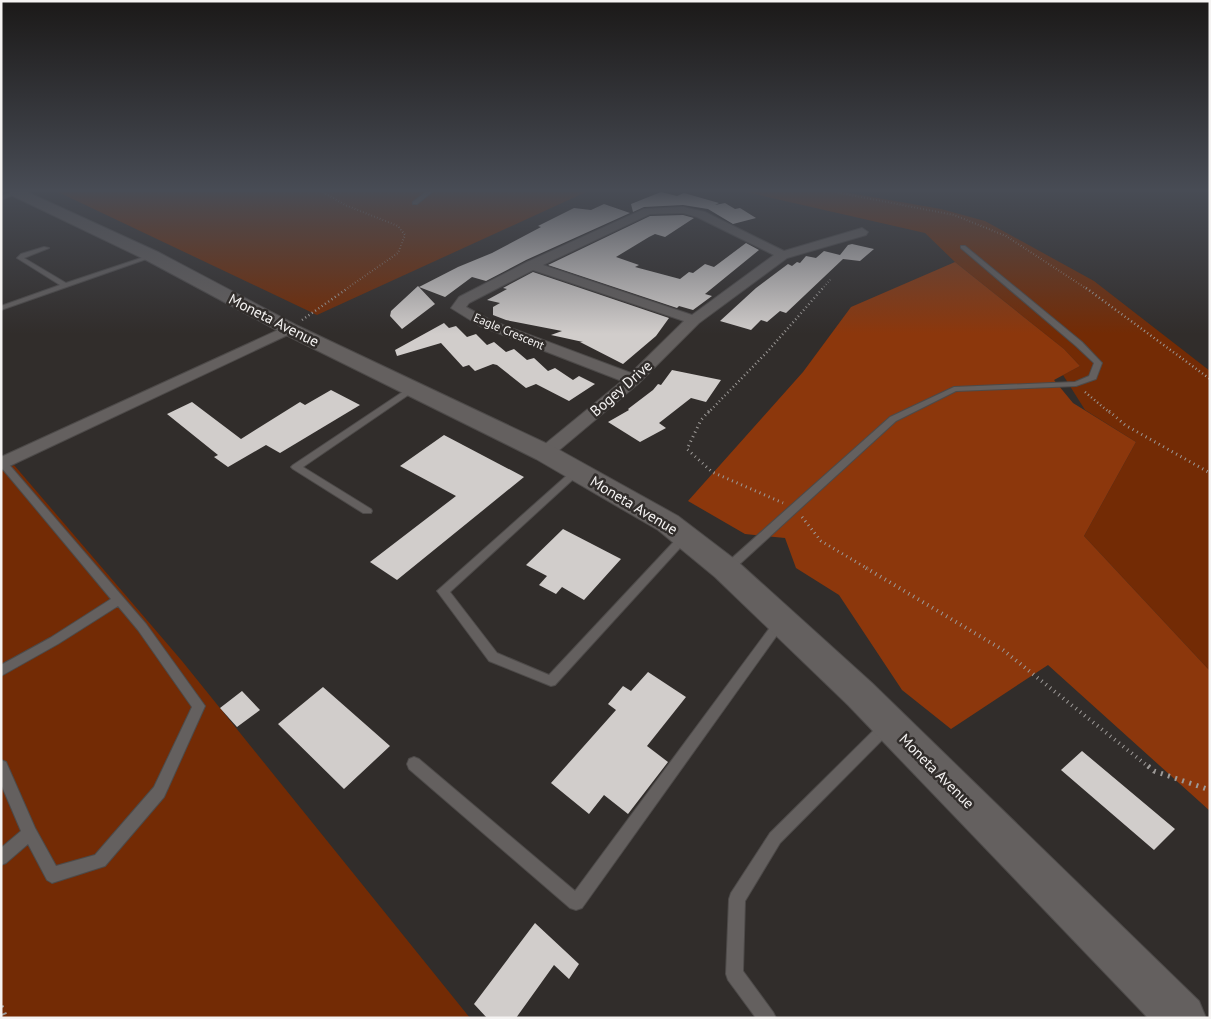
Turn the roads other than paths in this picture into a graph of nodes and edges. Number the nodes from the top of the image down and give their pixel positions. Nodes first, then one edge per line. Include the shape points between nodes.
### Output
1 (117, 240) edge
2 (585, 240) edge
3 (752, 240) edge
4 (836, 240) edge
5 (963, 247) dead end
6 (46, 248) dead end
7 (783, 255) junction
8 (152, 256) junction
9 (532, 265) junction
10 (66, 286) junction
11 (1, 308) edge
12 (694, 320) junction
13 (289, 329) junction
14 (633, 380) junction
15 (413, 388) junction
16 (546, 453) junction
17 (2, 464) edge
18 (577, 471) junction
19 (367, 511) dead end
20 (685, 537) junction
21 (726, 570) junction
22 (118, 600) junction
23 (781, 621) junction
24 (1, 671) edge
25 (890, 724) junction
26 (414, 764) dead end
27 (1, 767) edge
28 (30, 833) junction
29 (1, 858) edge
30 (767, 1018) edge
31 (1182, 1018) edge

1 - 8 street, Moneta Avenue
2 - 9 street
3 - 7 street
4 - 7 street, Bogey Drive
5 - 21 lane via 1079,344 1098,363 1093,376 1076,384 954,389 893,419
6 - 10 lane via 20,258
7 - 12 street, Bogey Drive
8 - 10 lane
8 - 13 street, Moneta Avenue
9 - 12 street
9 - 14 street, Eagle Crescent via 464,300 458,308 485,323
10 - 11 lane
12 - 14 street, Bogey Drive
13 - 15 street, Moneta Avenue
13 - 17 street
14 - 16 street, Bogey Drive
15 - 16 street, Moneta Avenue
15 - 19 lane via 296,467
16 - 18 street, Moneta Avenue
17 - 22 lane
18 - 20 street, Moneta Avenue via 668,523
18 - 20 lane via 444,592 493,657 551,680
20 - 21 street, Moneta Avenue
21 - 23 street, Moneta Avenue
22 - 24 lane via 54,642
22 - 28 lane via 142,627 199,706 159,792 100,861 52,875
23 - 25 street, Moneta Avenue
23 - 26 lane via 576,902
25 - 30 lane via 774,838 737,899 734,974
25 - 31 street, Moneta Avenue
27 - 28 lane
28 - 29 lane

